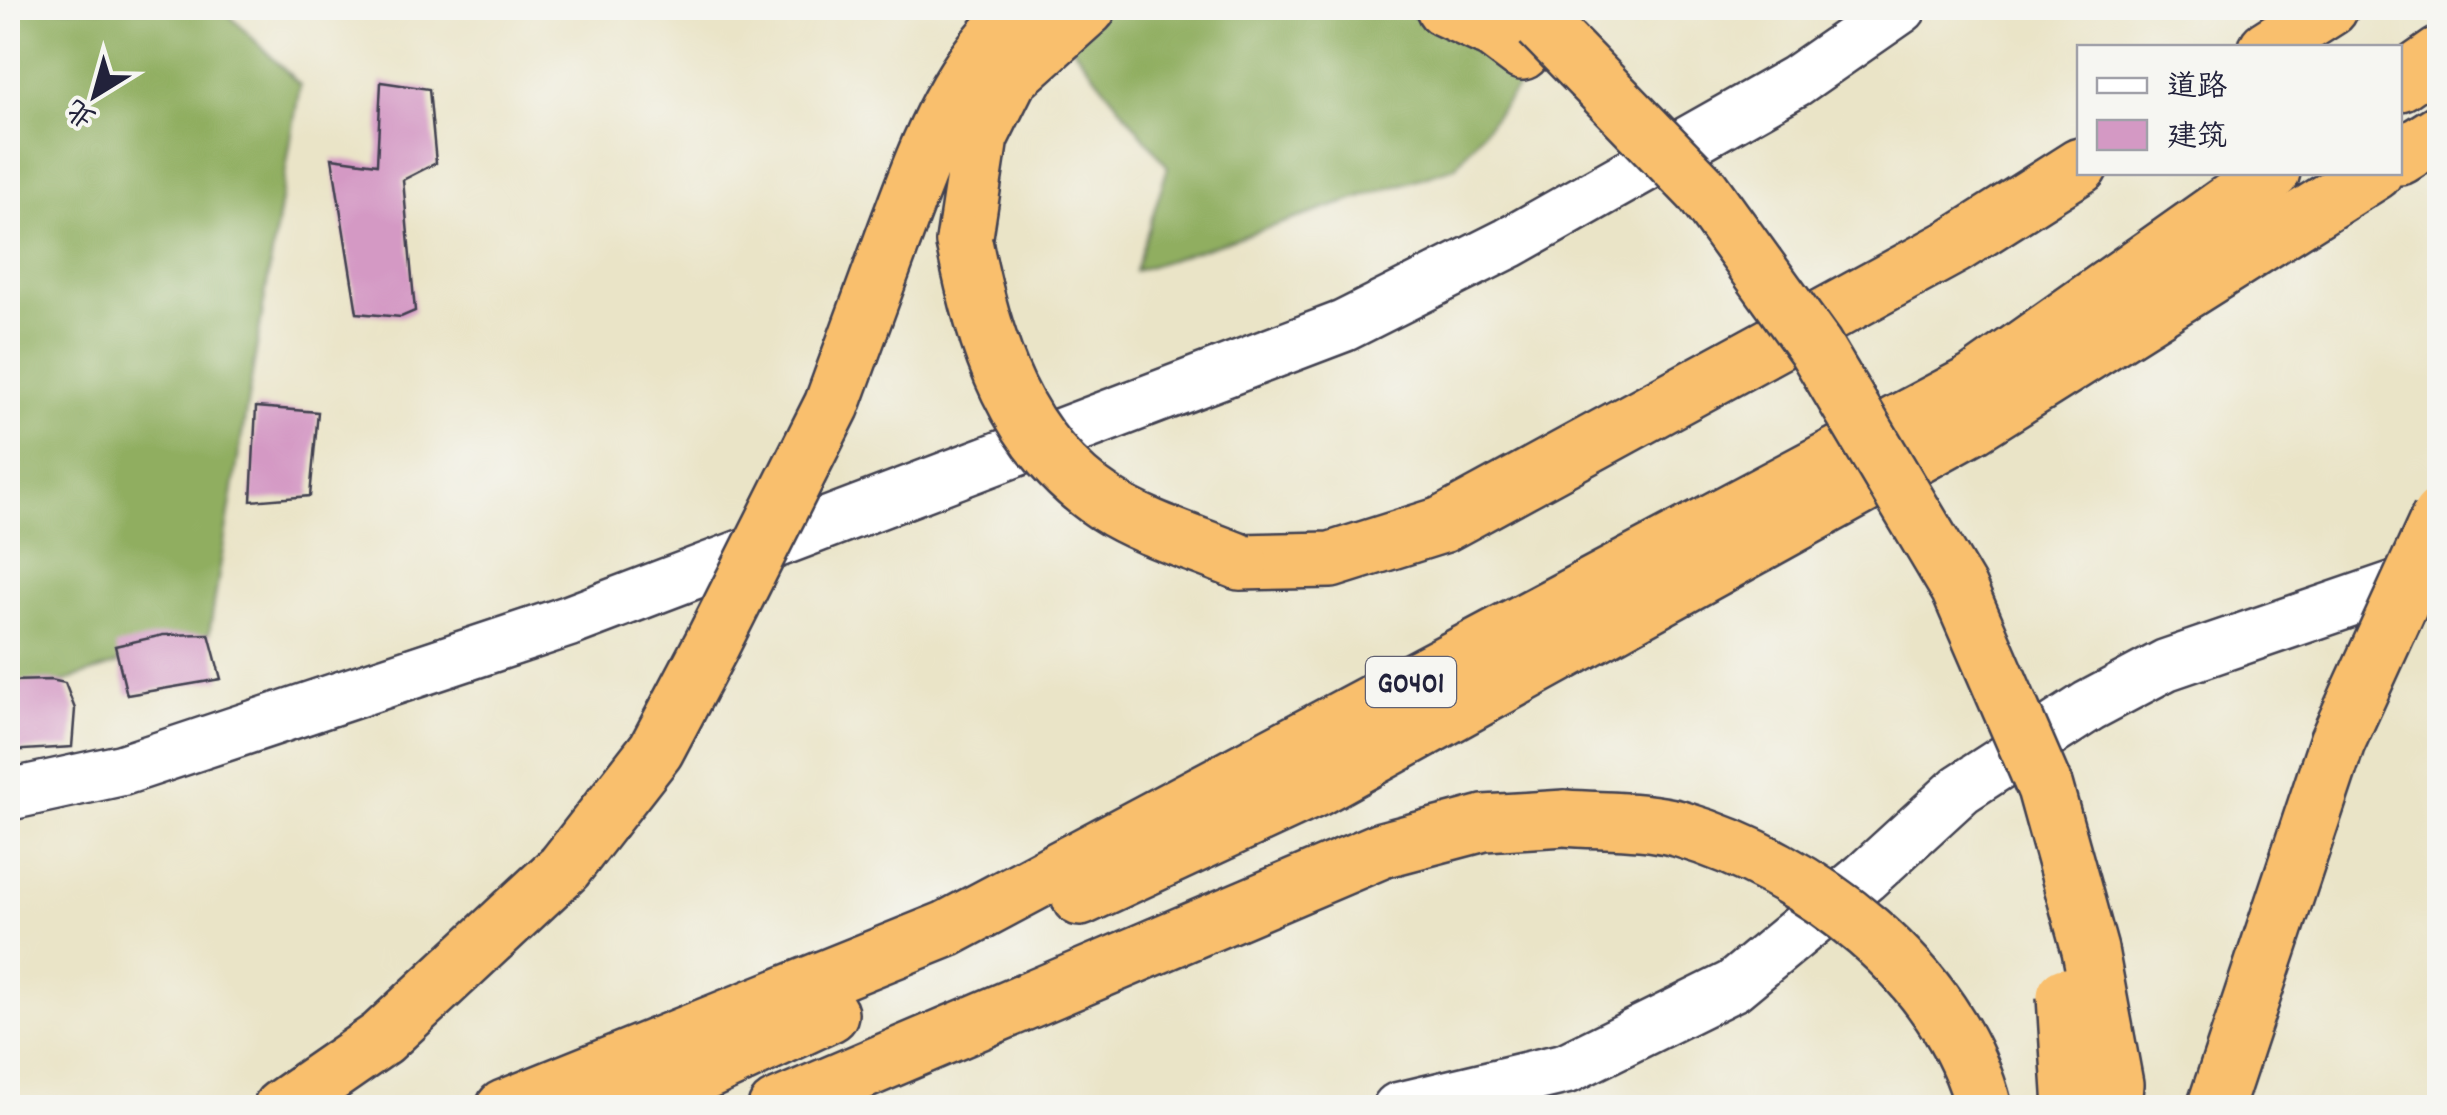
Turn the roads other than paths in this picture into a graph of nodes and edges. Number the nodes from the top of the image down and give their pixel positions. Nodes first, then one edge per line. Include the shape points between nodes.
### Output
1 (1025, 8) edge
2 (1088, 8) edge
3 (1444, 8) edge
4 (1900, 8) edge
5 (2330, 8) edge
6 (1523, 28) edge
7 (2272, 45) edge
8 (2440, 55) edge
9 (2402, 82) edge
10 (2440, 132) edge
11 (2402, 156) edge
12 (2077, 168) edge
13 (2268, 175) edge
14 (2370, 175) edge
15 (2440, 516) edge
16 (2440, 570) edge
17 (8, 795) edge
18 (281, 1108) edge
19 (504, 1108) edge
20 (628, 1108) edge
21 (776, 1108) edge
22 (1398, 1108) edge
23 (1984, 1108) edge
24 (2072, 1108) edge
25 (2112, 1108) edge
26 (2215, 1108) edge

1 - 18 highway, bridge via 998,30 938,121 832,404 656,750 564,868 382,1038
2 - 12 highway, bridge via 1008,79 980,137 964,242 976,302 1003,384 1056,466 1109,506 1240,562 1332,560 1442,525 1954,246
3 - 6 highway via 1494,31
4 - 17 street via 1796,81 1509,243 1344,326 570,622 122,770
5 - 7 highway
6 - 24 highway, bridge via 1705,246 1905,546 1976,701 2057,920
6 - 25 highway, bridge via 1700,189 1815,347 1958,589 2045,788 2090,950 2114,1084
8 - 9 highway
10 - 11 highway
13 - 19 highway, G0401 via 1975,382 965,920
14 - 20 highway, G0401 via 1974,424 1317,788
15 - 26 highway, bridge via 2337,742
16 - 22 street via 2166,665 2090,706 1961,789 1734,986 1567,1068
21 - 23 highway, bridge via 1382,850 1484,823 1565,818 1677,828 1778,868 1868,933 1933,1000 1976,1075

